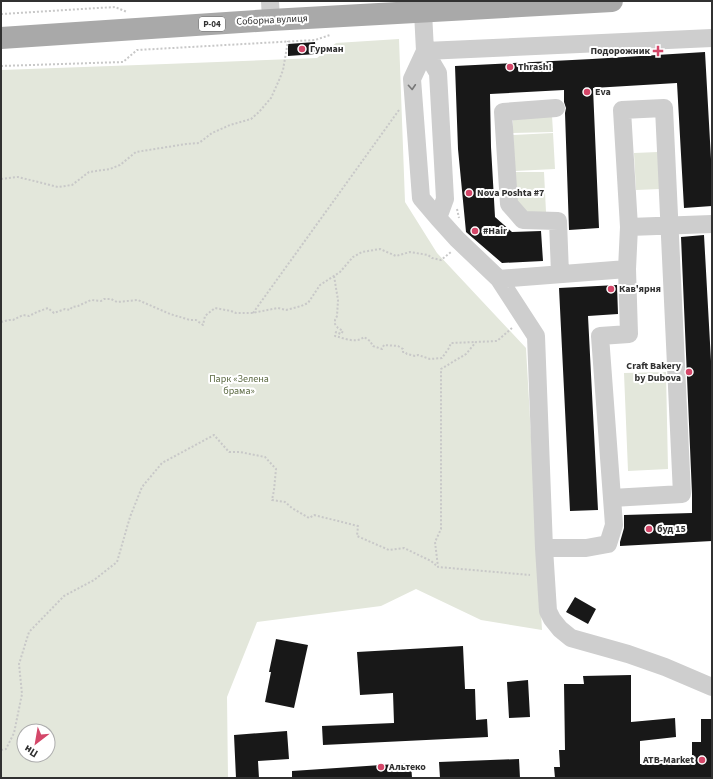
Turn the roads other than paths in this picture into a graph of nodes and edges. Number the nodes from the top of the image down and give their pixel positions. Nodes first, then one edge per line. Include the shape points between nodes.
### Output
1 (612, 1) edge
2 (270, 11) edge
3 (423, 12) junction
4 (1, 38) edge
5 (712, 38) edge
6 (425, 51) junction
7 (556, 108) dead end
8 (438, 218) junction
9 (712, 224) edge
10 (670, 225) junction
11 (629, 227) junction
12 (628, 269) junction
13 (560, 274) junction
14 (500, 279) junction
15 (612, 498) junction
16 (544, 548) junction
17 (712, 688) edge

1 - 3 main road, Р-04
2 - 3 main road, Соборна вулиця / Р-04
2 - 4 main road, Соборна вулиця / Р-04
3 - 6 street
5 - 6 street
6 - 8 street via 438,73 445,199
6 -> 8 street via 412,79 421,198
7 - 13 street via 503,112 509,204 524,220 558,221
8 - 14 street
9 - 10 street
10 - 11 street
10 - 11 street via 664,108 622,110
10 - 15 street via 682,494
11 - 12 street
12 - 13 street
12 - 15 street via 629,334 600,336
13 - 14 street
14 - 16 street via 536,336
15 - 16 street via 614,525 608,544 586,548
16 - 17 street via 548,611 560,629 571,638 665,667

